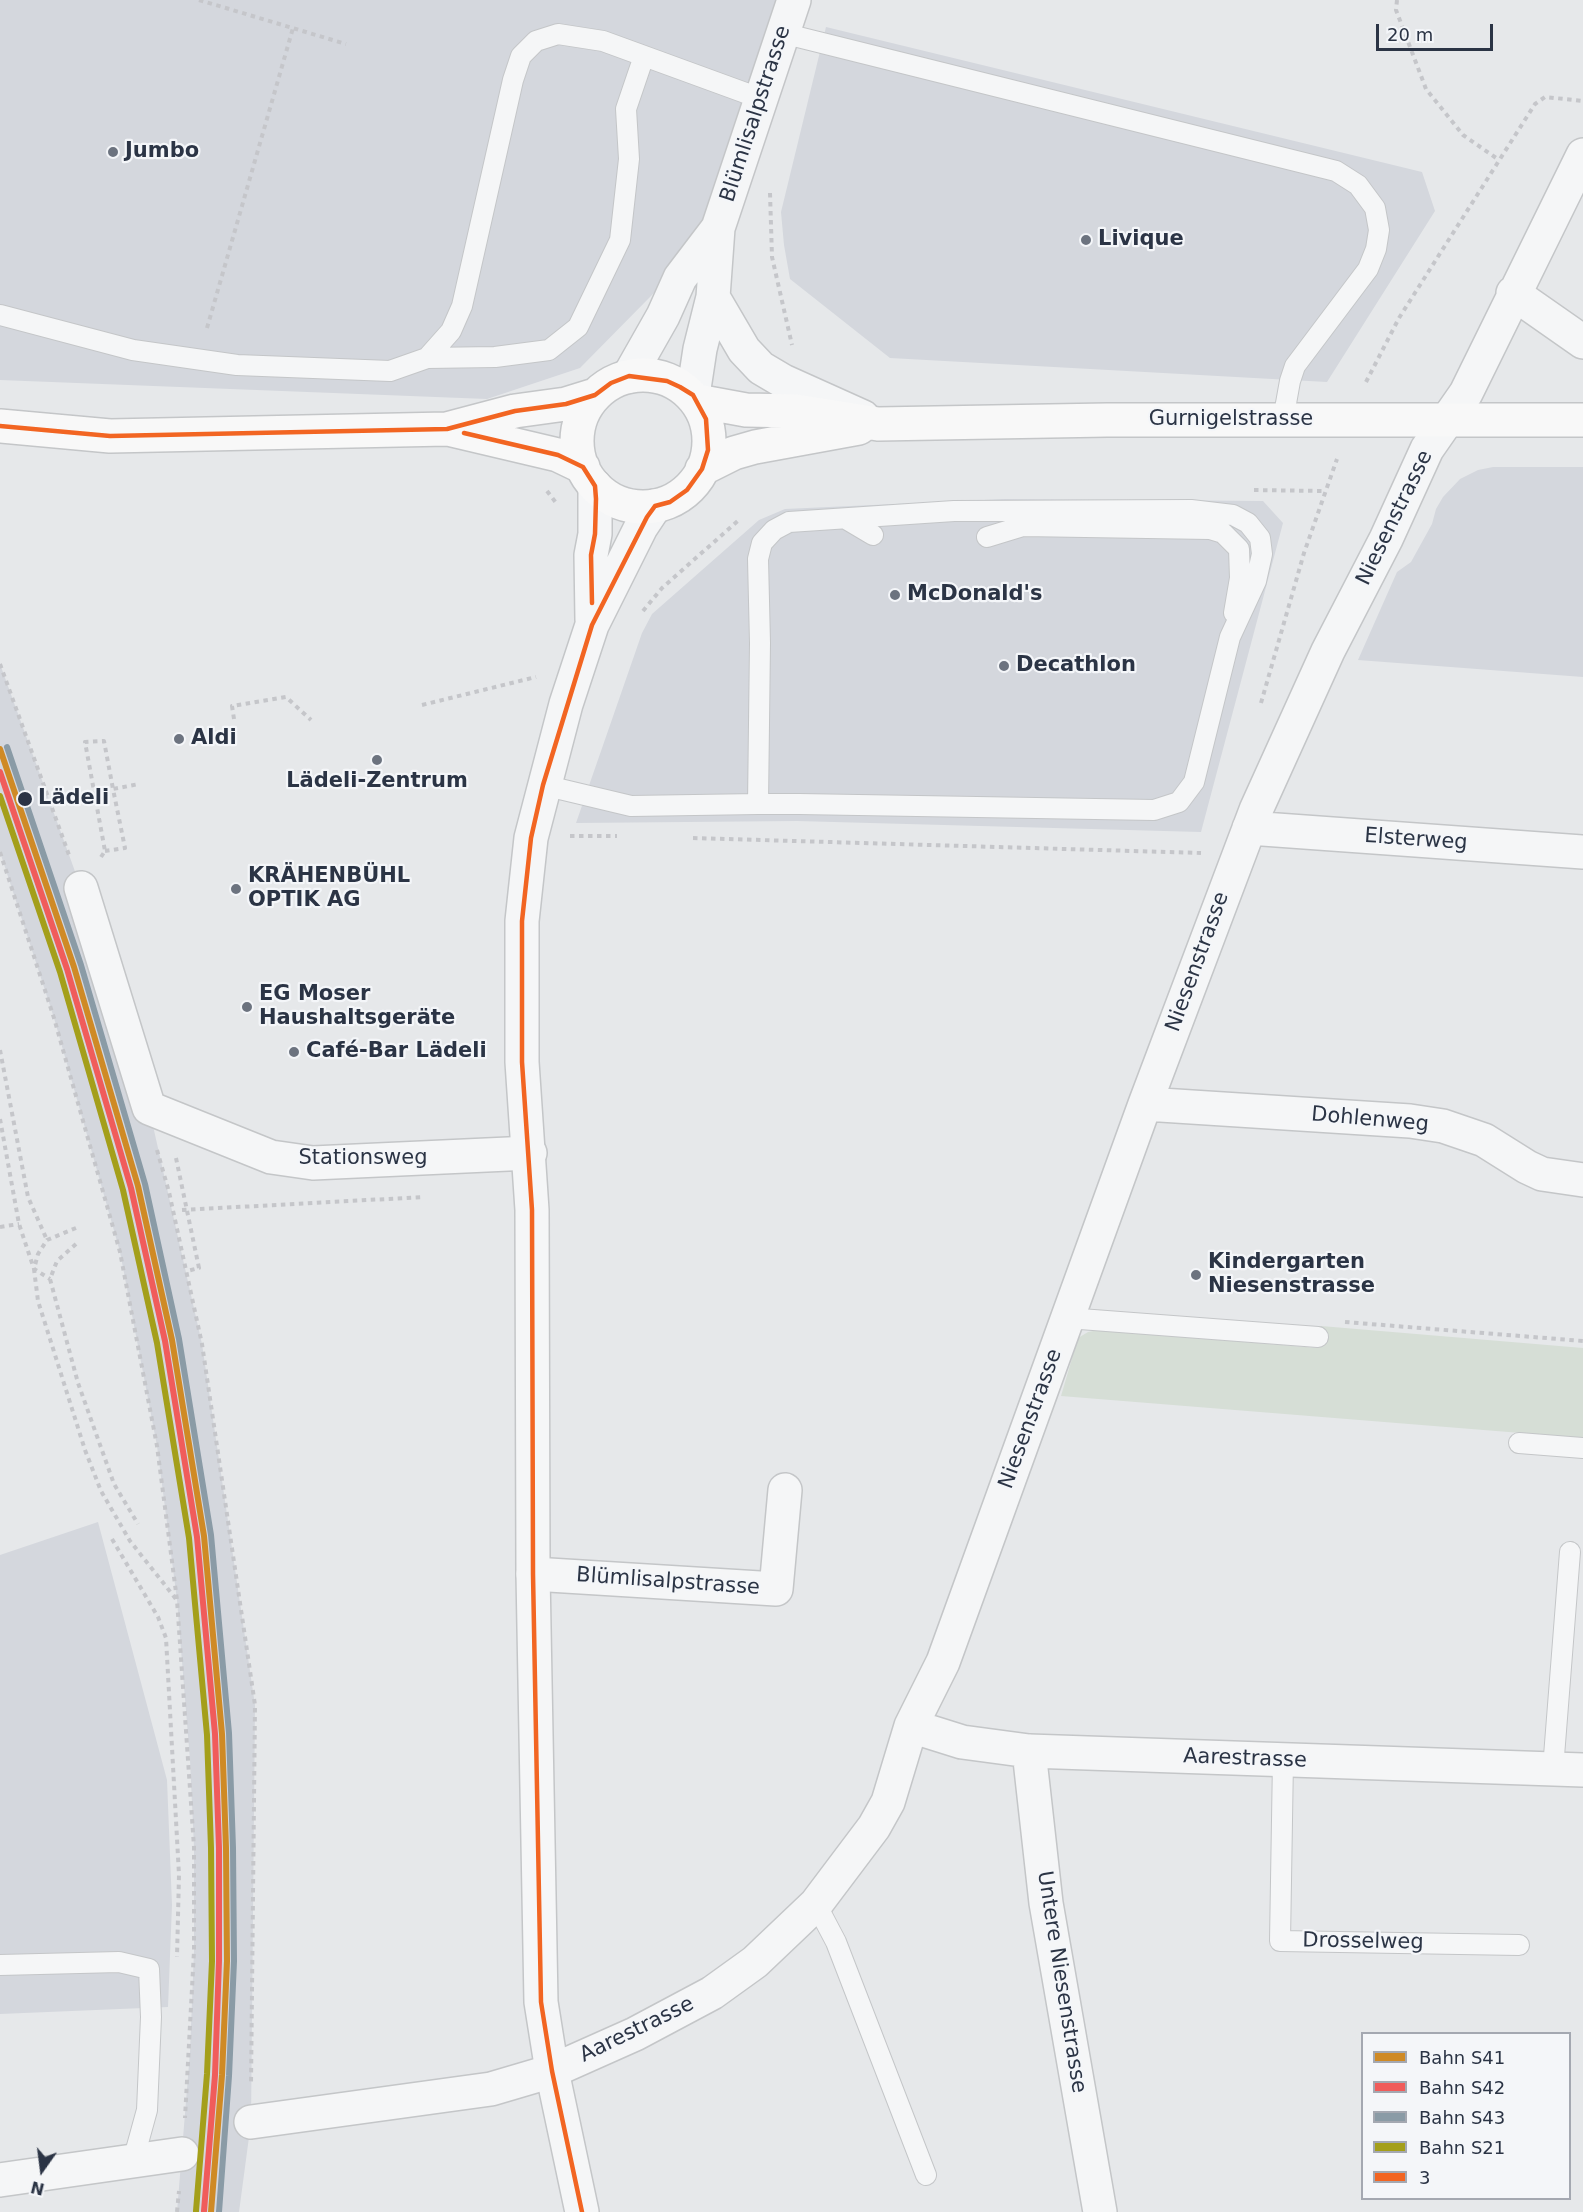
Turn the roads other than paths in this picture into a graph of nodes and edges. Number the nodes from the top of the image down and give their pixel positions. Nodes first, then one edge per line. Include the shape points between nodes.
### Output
1 (794, 0) edge
2 (782, 33) junction
3 (645, 56) junction
4 (762, 99) junction
5 (1583, 155) edge
6 (718, 228) junction
7 (1513, 293) junction
8 (713, 297) junction
9 (0, 315) edge
10 (1583, 342) edge
11 (427, 358) junction
12 (629, 376) junction
13 (595, 395) junction
14 (695, 398) junction
15 (1283, 420) junction
16 (1583, 420) edge
17 (1448, 421) junction
18 (878, 424) junction
19 (0, 426) edge
20 (447, 429) junction
21 (702, 469) junction
22 (589, 476) junction
23 (655, 506) junction
24 (846, 519) junction
25 (873, 535) dead end
26 (987, 537) dead end
27 (592, 625) junction
28 (1230, 637) junction
29 (543, 785) junction
30 (758, 804) junction
31 (1243, 841) junction
32 (1583, 852) edge
33 (81, 888) road end
34 (1145, 1104) junction
35 (530, 1153) junction
36 (1583, 1180) edge
37 (1067, 1318) junction
38 (1309, 1336) road end
39 (1519, 1443) dead end
40 (1583, 1448) edge
41 (785, 1490) dead end
42 (1570, 1552) dead end
43 (533, 1574) junction
44 (911, 1726) junction
45 (1029, 1751) junction
46 (1283, 1760) junction
47 (1568, 1770) edge
48 (888, 1802) joint
49 (816, 1904) junction
50 (1519, 1945) dead end
51 (0, 1965) edge
52 (552, 2071) junction
53 (251, 2122) road end
54 (183, 2154) road end
55 (133, 2161) junction
56 (926, 2175) dead end
57 (0, 2180) edge
58 (582, 2212) edge
59 (1100, 2212) edge

1 - 2 street, Blümlisalpstrasse
2 - 4 street, Blümlisalpstrasse
2 - 15 lane via 1336,171 1358,185 1375,208 1379,230 1376,249 1368,269 1296,366
3 - 4 lane
3 - 11 lane via 626,108 629,159 620,240 578,327 549,350 495,357
3 - 11 lane via 593,38 558,34 536,41 521,56 462,306 452,332
4 - 6 street, Blümlisalpstrasse
5 - 7 street, Niesenstrasse
6 - 8 street, Blümlisalpstrasse
6 - 12 street, Blümlisalpstrasse via 680,278
7 - 10 street
7 - 17 street, Niesenstrasse via 1466,393
8 - 14 street, Blümlisalpstrasse via 700,349
8 - 18 street via 744,350 761,368
9 - 11 lane via 133,350 237,365 390,371
12 - 13 main road
12 - 14 main road via 667,381
13 - 20 main road
13 - 22 main road via 581,418 577,437
14 - 18 main road, Gurnigelstrasse via 746,410 796,411
14 - 21 main road via 709,433
15 - 17 main road, Gurnigelstrasse
15 - 18 main road, Gurnigelstrasse
16 - 17 main road, Gurnigelstrasse
17 - 31 street, Niesenstrasse via 1427,450 1328,651
18 - 21 main road, Gurnigelstrasse via 755,447
19 - 20 main road via 110,436
20 - 22 main road via 558,455
21 - 23 main road via 687,490 670,502
22 - 23 main road via 622,504 637,508
22 - 27 street via 595,534 591,555
23 - 27 street
24 - 25 lane
24 - 28 lane via 993,510 1191,510 1233,515 1248,523 1260,538 1262,554 1256,581
24 - 30 lane via 789,522 762,543 758,559
26 - 28 lane via 1023,526 1191,526 1223,533 1233,540 1240,557
27 - 29 street
28 - 30 lane via 1194,782 1179,802 1154,810
29 - 30 lane via 631,806
29 - 35 street via 531,838 522,921 522,1062
31 - 32 street, Elsterweg
31 - 34 street, Niesenstrasse
33 - 35 street, Stationsweg via 149,1108 271,1157 314,1163
34 - 36 street, Dohlenweg via 1443,1126 1484,1140 1542,1174
34 - 37 street, Niesenstrasse
35 - 43 street
37 - 38 lane
37 - 44 street, Niesenstrasse via 943,1662
39 - 40 lane
41 - 43 street, Blümlisalpstrasse via 776,1589
42 - 47 lane
43 - 52 street via 538,1923 542,2002
44 - 45 street, Aarestrasse via 962,1742
44 - 48 street, Niesenstrasse
45 - 46 street, Aarestrasse
45 - 59 street, Untere Niesenstrasse via 1046,1903
46 - 47 street, Aarestrasse
46 - 50 lane, Drosselweg via 1280,1941
48 - 49 street, Aarestrasse
49 - 52 street, Aarestrasse via 755,1962 712,1993 635,2034
49 - 56 lane via 836,1942
51 - 55 lane via 119,1962 149,1969 147,2110
52 - 53 street, Aarestrasse via 491,2089
52 - 58 street
54 - 55 street
55 - 57 street

